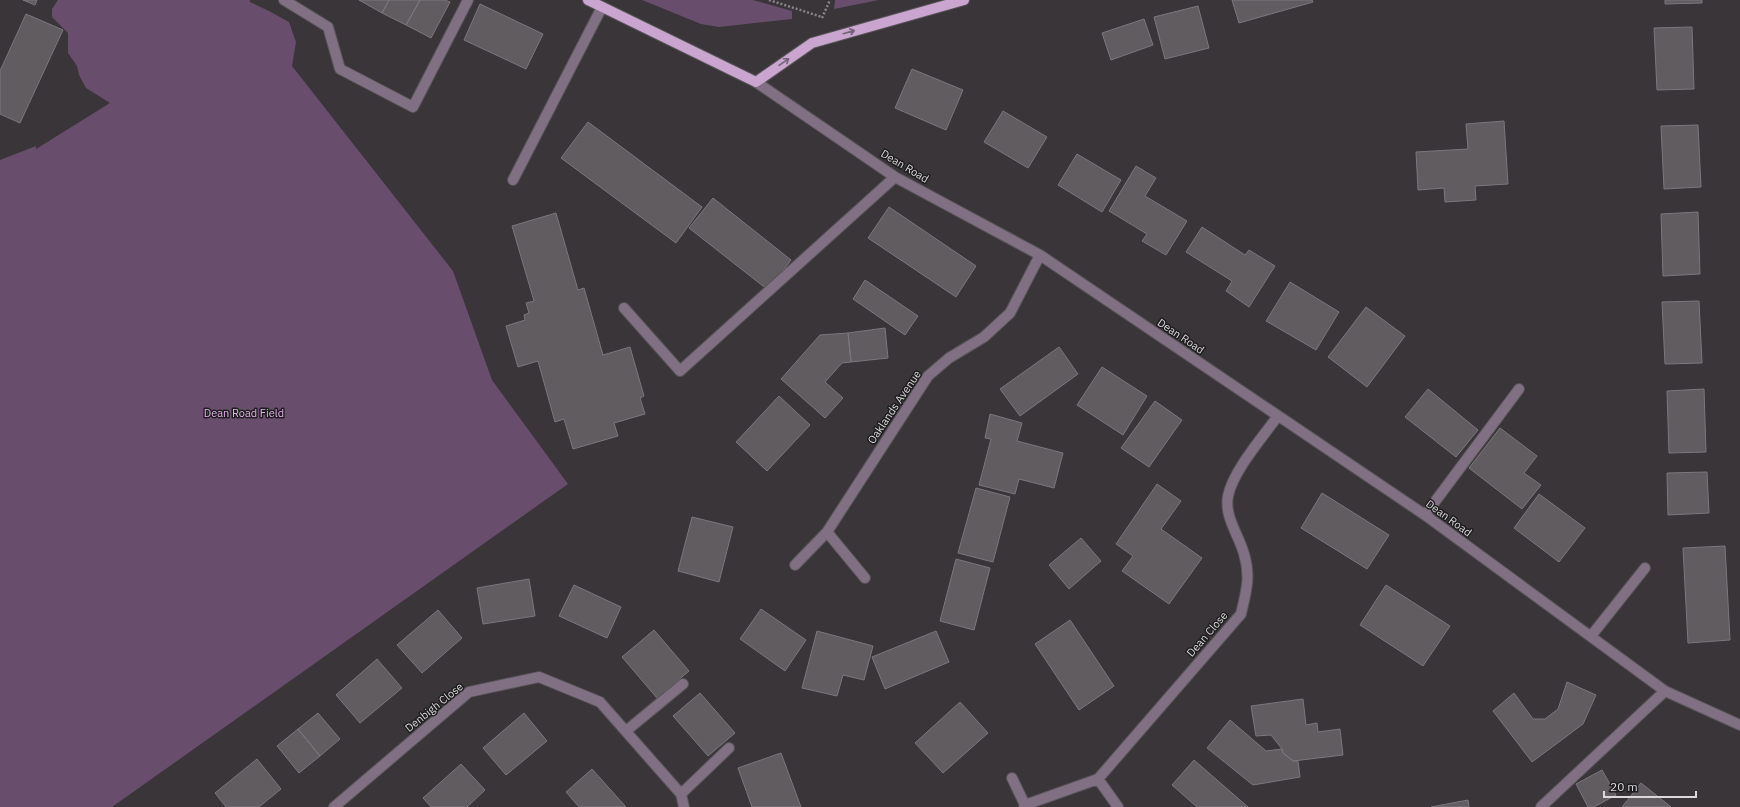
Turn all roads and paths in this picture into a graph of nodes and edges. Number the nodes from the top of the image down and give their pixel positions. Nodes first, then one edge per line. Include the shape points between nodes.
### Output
1 (284, 0) edge
2 (468, 0) edge
3 (588, 0) edge
4 (769, 0) edge
5 (964, 0) edge
6 (602, 7) junction
7 (823, 17) dead end
8 (756, 82) junction
9 (896, 177) junction
10 (513, 180) dead end
11 (1040, 255) junction
12 (624, 308) dead end
13 (1519, 389) dead end
14 (1278, 417) junction
15 (1425, 515) junction
16 (827, 532) junction
17 (795, 565) dead end
18 (1645, 568) dead end
19 (865, 578) dead end
20 (1591, 636) junction
21 (683, 684) dead end
22 (1665, 691) junction
23 (1740, 725) edge
24 (626, 732) junction
25 (729, 748) dead end
26 (1012, 778) dead end
27 (1098, 779) junction
28 (681, 794) junction
29 (1025, 806) edge
30 (334, 807) edge
31 (684, 807) edge
32 (1118, 807) edge
33 (1541, 807) edge

1 - 2 street via 328,27 340,69 413,107
3 - 6 main road, Dean Road
4 - 7 path
8 -> 5 main road via 812,43
6 - 8 main road, Dean Road
6 - 10 street
8 - 9 street, Dean Road
9 - 11 street, Dean Road
9 - 12 street via 680,371
11 - 14 street, Dean Road
11 - 16 street, Oaklands Avenue via 1010,313 984,337 949,358 928,376
13 - 15 street
14 - 15 street, Dean Road
14 - 27 street, Dean Close via 1235,477 1228,497 1229,516 1244,555 1248,582 1241,614
15 - 20 street, Dean Road
16 - 17 street, Oaklands Avenue
16 - 19 street
18 - 20 street
20 - 22 street, Dean Road
21 - 24 street
22 - 23 street, Dean Road
22 - 33 street
24 - 28 street, Denbigh Close
24 - 30 street, Denbigh Close via 600,702 539,677 469,692
25 - 28 street
26 - 29 street, Dean Close
27 - 29 street, Dean Close
27 - 32 street
28 - 31 street, Denbigh Close

